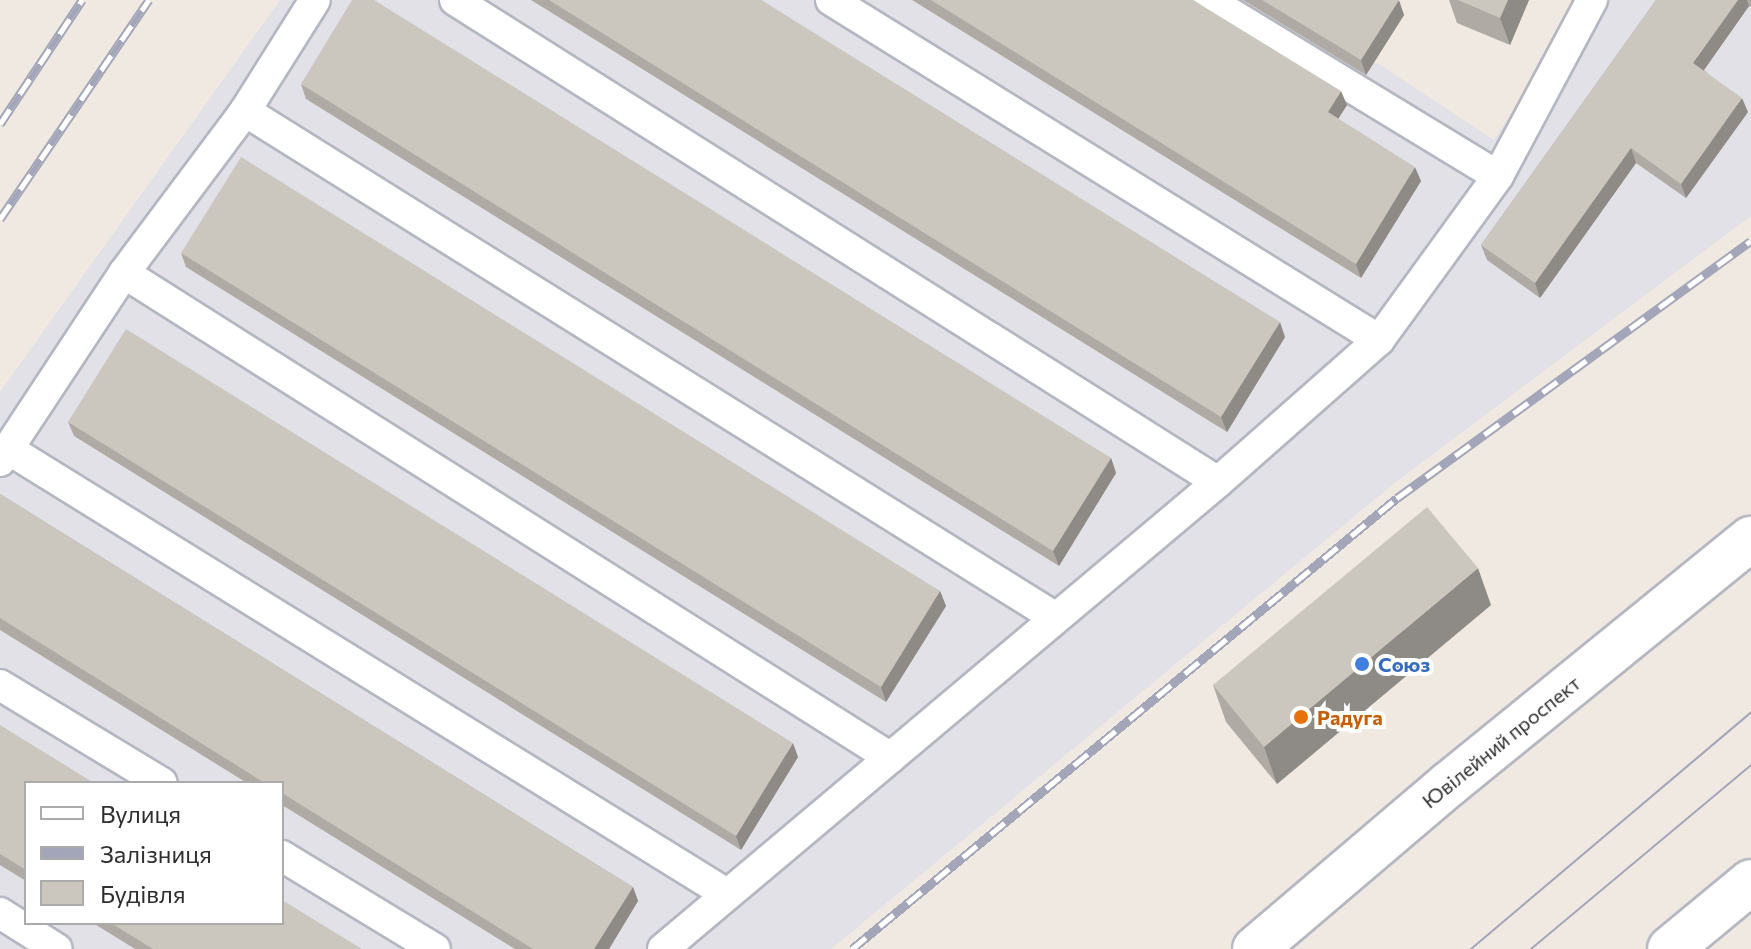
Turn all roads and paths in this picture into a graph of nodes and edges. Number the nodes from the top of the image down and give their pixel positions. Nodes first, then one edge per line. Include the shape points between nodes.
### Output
1 (315, 0) edge
2 (455, 0) edge
3 (831, 0) edge
4 (1208, 0) edge
5 (1592, 0) edge
6 (245, 111) junction
7 (1498, 176) junction
8 (124, 273) junction
9 (1379, 340) junction
10 (4, 455) edge
11 (1218, 482) junction
12 (1751, 539) edge
13 (1053, 616) junction
14 (0, 685) edge
15 (891, 758) junction
16 (159, 781) edge
17 (284, 857) edge
18 (1751, 882) edge
19 (725, 893) junction
20 (0, 913) edge
21 (57, 949) edge
22 (435, 949) edge
23 (663, 949) edge
24 (1255, 949) edge
25 (1670, 949) edge

1 - 6 lane
2 - 11 lane
3 - 9 lane
4 - 7 lane
5 - 7 lane
6 - 8 lane
6 - 13 lane
7 - 9 lane
8 - 10 lane
8 - 15 lane
9 - 11 lane
10 - 19 lane
11 - 13 lane
12 - 24 main road, Ювілейний проспект
13 - 15 lane
14 - 16 lane
15 - 19 lane
17 - 22 lane
18 - 25 main road
19 - 23 lane
20 - 21 lane

